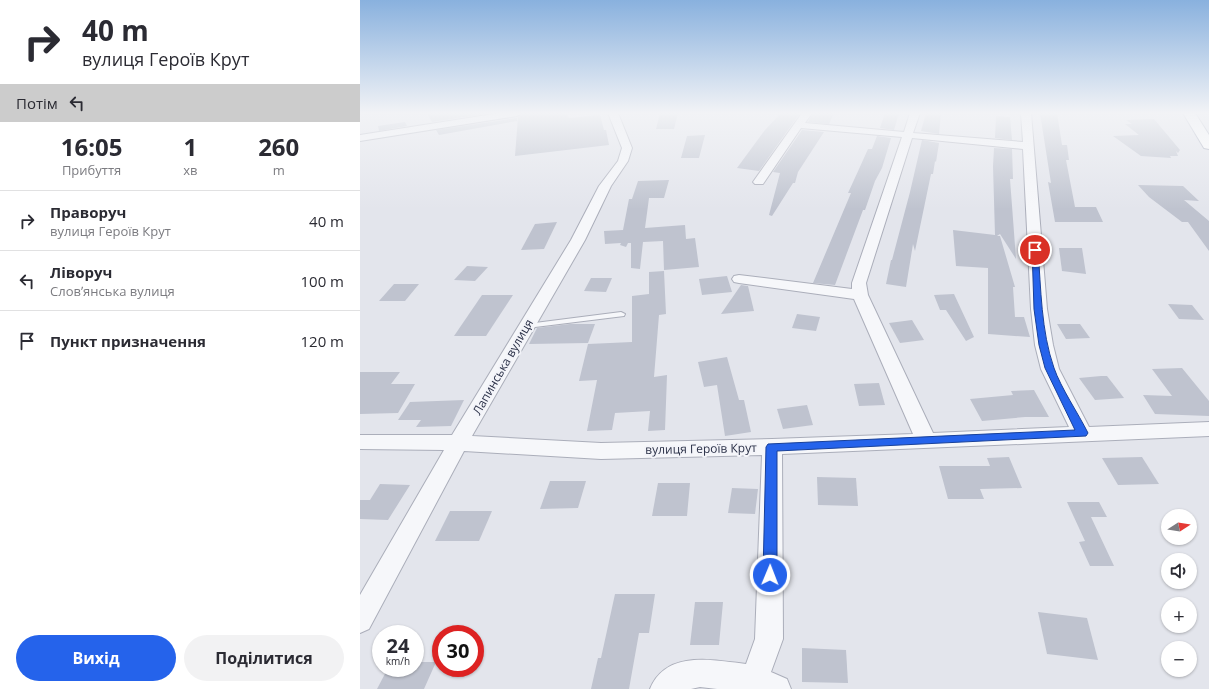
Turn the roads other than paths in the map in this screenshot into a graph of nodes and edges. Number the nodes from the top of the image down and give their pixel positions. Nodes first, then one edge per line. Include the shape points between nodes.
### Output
1 (626, 145) edge
2 (785, 145) edge
3 (906, 145) edge
4 (1019, 145) edge
5 (1028, 146) joint
6 (760, 182) dead end
7 (739, 280) dead end
8 (860, 295) junction
9 (621, 314) dead end
10 (527, 326) junction
11 (1209, 429) edge
12 (1082, 433) junction
13 (926, 440) junction
14 (360, 442) edge
15 (458, 443) junction
16 (772, 447) junction
17 (360, 620) edge
18 (766, 684) edge
19 (664, 689) edge

1 - 10 street, Лапинська вулиця via 623,162 605,186 578,240
2 - 6 street
3 - 8 street via 859,283
4 - 5 street
5 - 12 street via 1039,309 1044,345 1050,368
7 - 8 street
8 - 13 street
9 - 10 lane
10 - 15 street, Лапинська вулиця
11 - 12 street, вулиця Героїв Крут
12 - 13 street, вулиця Героїв Крут
13 - 16 street, вулиця Героїв Крут
14 - 15 street, вулиця Героїв Крут
15 - 16 street, вулиця Героїв Крут via 601,451
15 - 17 street, Лапинська вулиця
16 - 18 street
18 - 19 street via 700,673 675,678

